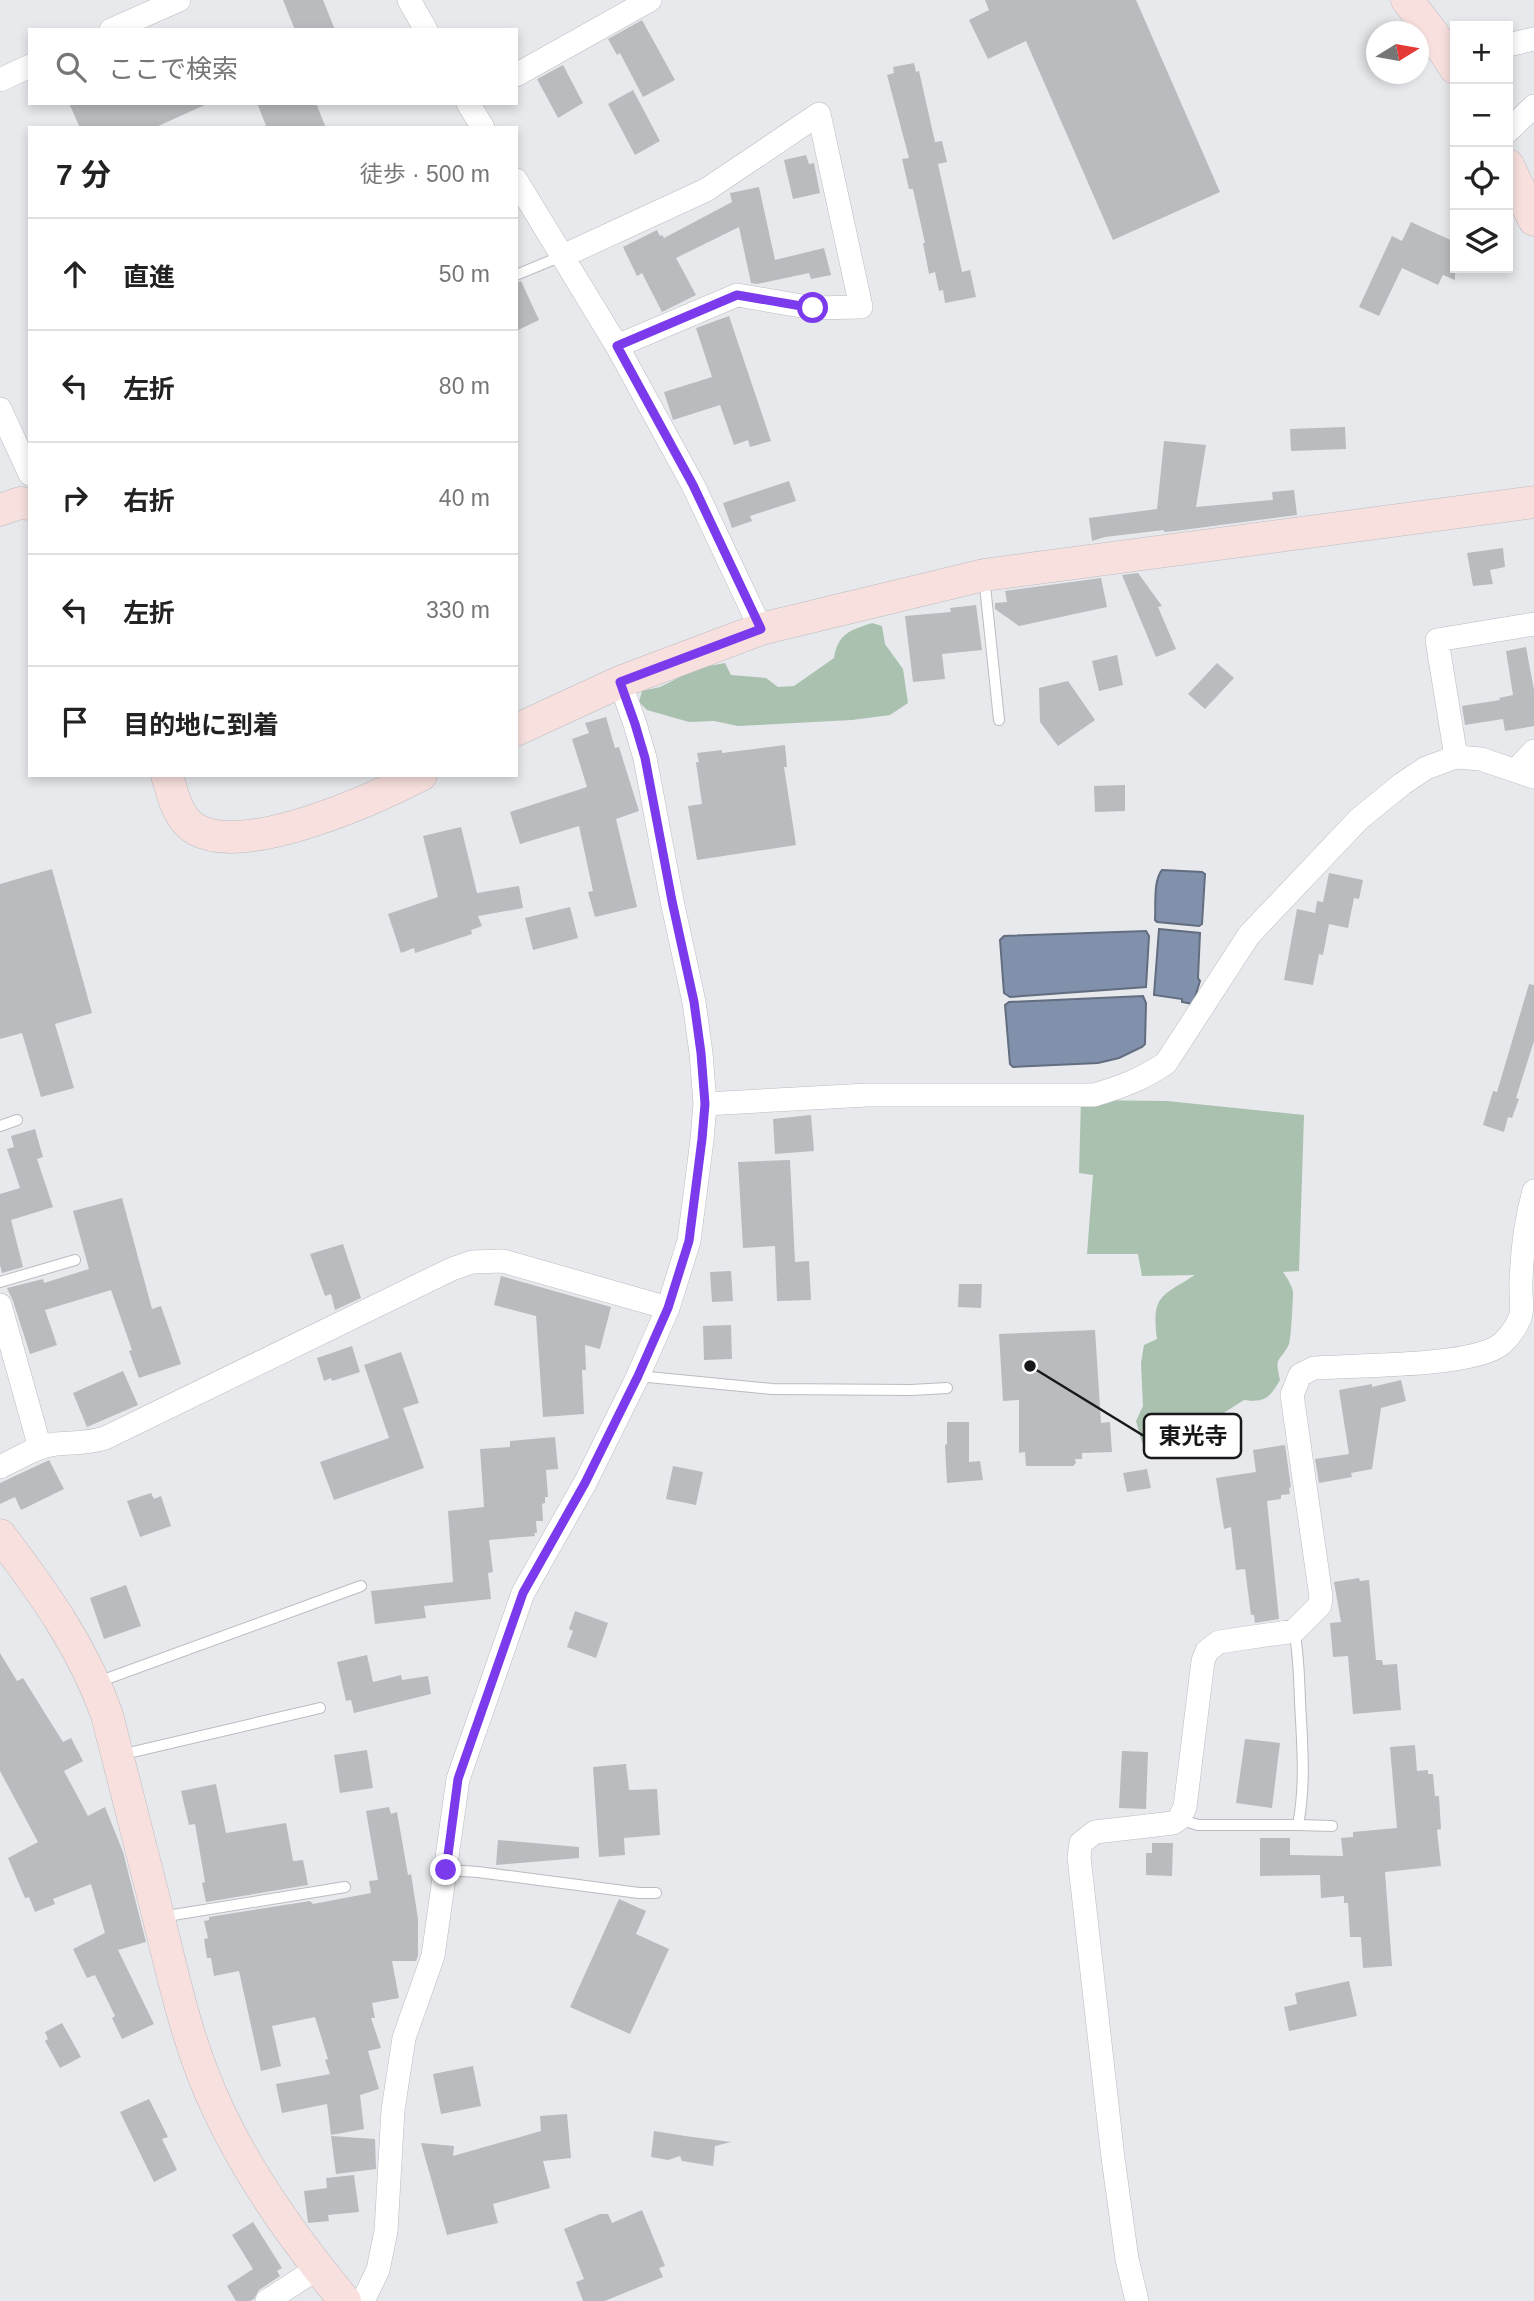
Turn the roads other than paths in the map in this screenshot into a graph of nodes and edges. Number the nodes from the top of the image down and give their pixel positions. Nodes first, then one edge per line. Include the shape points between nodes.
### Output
1 (179, 0) edge
2 (410, 0) edge
3 (650, 0) edge
4 (1407, 0) edge
5 (116, 28) edge
6 (425, 28) edge
7 (1534, 39) edge
8 (1513, 44) edge
9 (1450, 59) edge
10 (28, 67) edge
11 (518, 74) edge
12 (0, 80) edge
13 (469, 105) edge
14 (1534, 106) edge
15 (483, 126) edge
16 (1513, 126) edge
17 (1513, 176) edge
18 (518, 183) edge
19 (1534, 220) edge
20 (563, 256) junction
21 (518, 274) edge
22 (617, 346) junction
23 (0, 409) edge
24 (28, 470) edge
25 (1534, 502) edge
26 (28, 504) edge
27 (0, 510) edge
28 (984, 575) junction
29 (1534, 624) edge
30 (761, 629) junction
31 (620, 682) junction
32 (999, 720) dead end
33 (518, 729) edge
34 (1534, 751) edge
35 (1456, 757) junction
36 (1525, 774) edge
37 (168, 777) edge
38 (417, 777) edge
39 (705, 1104) junction
40 (17, 1120) dead end
41 (0, 1126) edge
42 (1534, 1191) edge
43 (75, 1261) dead end
44 (0, 1282) edge
45 (0, 1305) edge
46 (668, 1308) junction
47 (638, 1376) junction
48 (947, 1388) dead end
49 (40, 1448) junction
50 (0, 1467) edge
51 (0, 1535) edge
52 (362, 1586) dead end
53 (1294, 1631) junction
54 (96, 1683) junction
55 (320, 1708) dead end
56 (118, 1756) junction
57 (1179, 1819) junction
58 (1298, 1825) junction
59 (1332, 1826) dead end
60 (446, 1870) junction
61 (345, 1887) dead end
62 (656, 1893) dead end
63 (158, 1918) junction
64 (318, 2268) junction
65 (267, 2301) edge
66 (345, 2301) edge
67 (363, 2301) edge
68 (1138, 2301) edge

1 - 5 street
2 - 6 street
3 - 11 street
4 - 9 street
7 - 8 street
10 - 12 street
13 - 15 street
14 - 16 street
17 - 19 street
18 - 20 street
20 - 21 lane
20 - 22 street
20 - 22 street via 706,190 819,114 861,307 813,308 737,295
22 - 30 street via 693,485
23 - 24 street
25 - 28 street
26 - 27 street
28 - 30 street
28 - 32 lane
29 - 35 street via 1437,640
30 - 31 street
31 - 33 street
31 - 39 street via 645,758 694,1002
34 - 36 street
35 - 36 street via 1481,759
35 - 39 street via 1426,768 1359,819 1249,935 1166,1063 1148,1076 1094,1094 867,1095
37 - 38 street via 181,815 197,830 245,837 326,816
39 - 46 street via 689,1241
40 - 41 lane
42 - 53 street via 1521,1279 1521,1316 1500,1345 1455,1360 1314,1368 1300,1375 1292,1395 1321,1597 1320,1605
43 - 44 lane
45 - 49 street
46 - 47 street
46 - 49 street via 503,1261 472,1262 104,1438
47 - 48 lane via 772,1389
47 - 60 street via 523,1593 458,1779
49 - 50 street
51 - 54 street via 47,1598
52 - 54 lane
53 - 57 street via 1219,1642 1207,1651 1185,1808
53 - 58 lane via 1302,1731 1303,1802
54 - 56 street
55 - 56 lane
56 - 63 street
57 - 58 lane via 1198,1825
57 - 68 street via 1094,1832 1081,1843 1079,1857 1113,2158 1127,2259
58 - 59 lane
60 - 62 lane
60 - 67 street via 433,1956 404,2038 393,2110 386,2231 378,2270
61 - 63 lane
63 - 64 street via 192,2044 216,2107 250,2169
64 - 65 street
64 - 66 street

